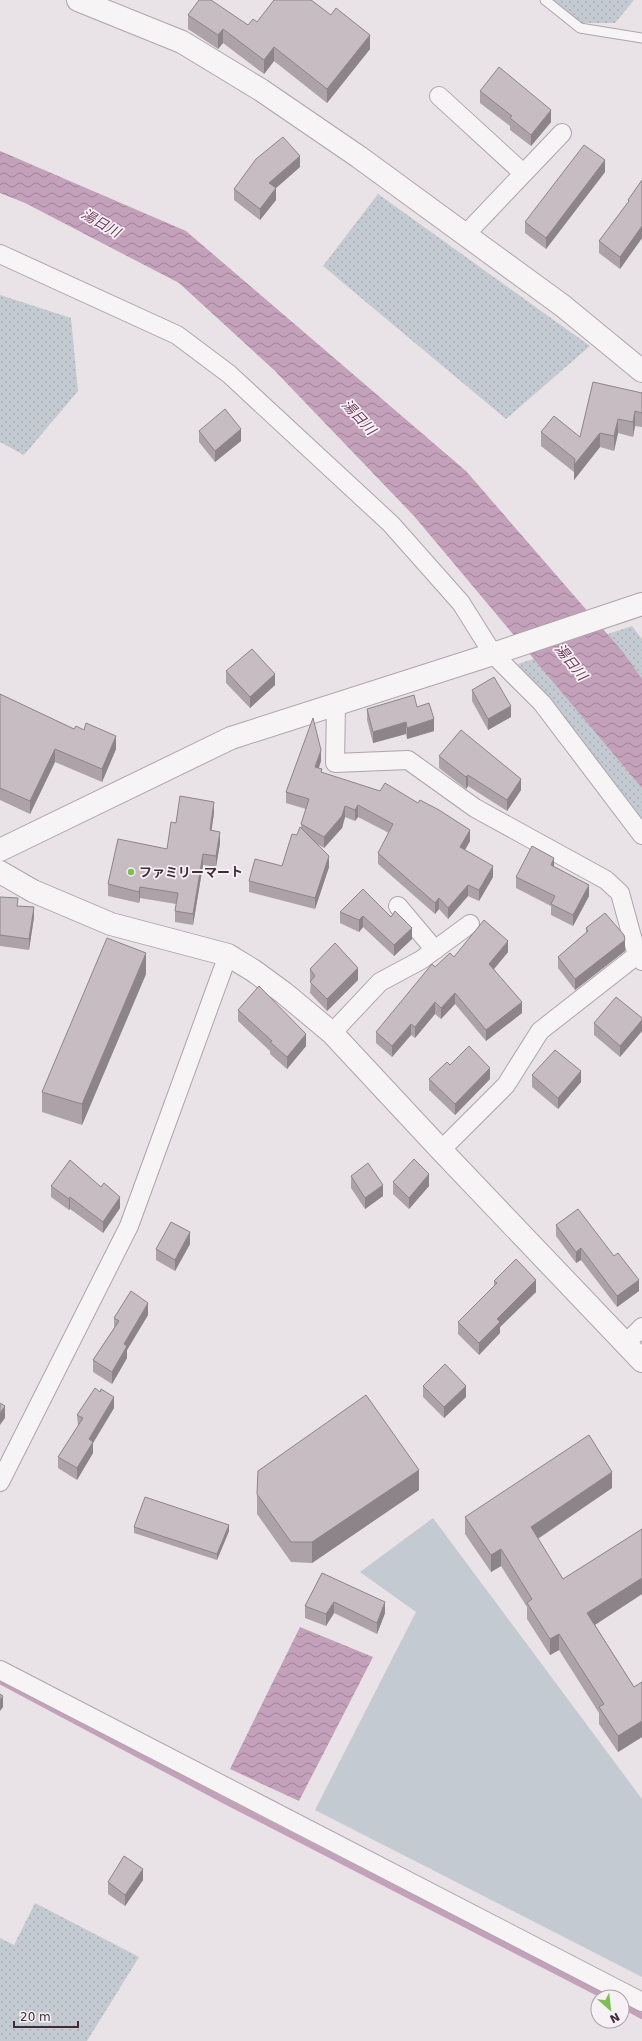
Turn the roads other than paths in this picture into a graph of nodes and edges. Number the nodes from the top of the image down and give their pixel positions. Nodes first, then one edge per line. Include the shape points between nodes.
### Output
1 (78, 0) edge
2 (545, 0) edge
3 (642, 38) edge
4 (439, 96) dead end
5 (562, 133) dead end
6 (523, 173) junction
7 (465, 235) junction
8 (0, 254) edge
9 (642, 371) edge
10 (635, 608) edge
11 (493, 654) junction
12 (336, 704) junction
13 (642, 835) edge
14 (0, 850) edge
15 (0, 872) edge
16 (398, 906) dead end
17 (470, 924) dead end
18 (435, 950) junction
19 (228, 955) junction
20 (640, 958) edge
21 (332, 1033) junction
22 (441, 1150) junction
23 (642, 1327) edge
24 (626, 1343) junction
25 (642, 1361) edge
26 (0, 1482) edge
27 (0, 1670) edge
28 (642, 2002) edge

1 - 7 street via 182,42 274,99 359,157
2 - 3 lane via 580,28
4 - 6 street
5 - 6 street
6 - 7 street
7 - 9 street via 563,306
8 - 11 street via 177,335 229,374 391,524 462,603
10 - 11 street
11 - 12 street
11 - 13 street via 542,703
12 - 14 street via 231,738
12 - 20 street via 335,763 408,760 475,808 606,880 620,893
15 - 19 street via 33,892 111,924
16 - 18 street
17 - 18 street
18 - 21 street via 380,982
19 - 21 street via 266,980
19 - 26 street via 129,1226
20 - 22 street via 540,1030 506,1085
21 - 22 street
22 - 24 street
23 - 24 street
24 - 25 street
27 - 28 street

